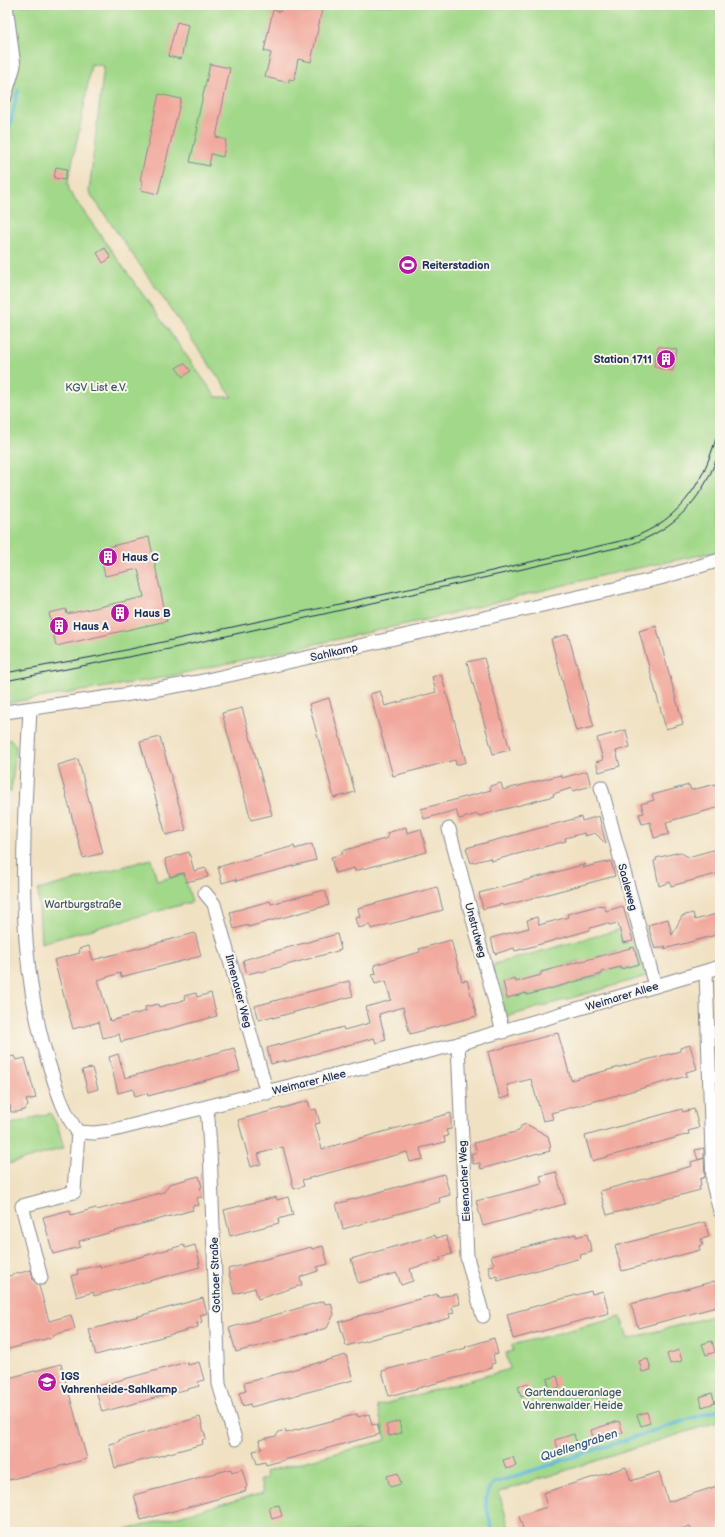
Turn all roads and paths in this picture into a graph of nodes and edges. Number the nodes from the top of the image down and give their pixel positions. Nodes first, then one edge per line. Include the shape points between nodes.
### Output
1 (6, 5) edge
2 (5, 96) edge
3 (720, 560) edge
4 (720, 569) edge
5 (660, 578) junction
6 (30, 709) junction
7 (5, 712) edge
8 (601, 787) dead end
9 (450, 829) dead end
10 (205, 893) dead end
11 (720, 967) edge
12 (706, 972) junction
13 (655, 986) junction
14 (503, 1032) junction
15 (458, 1044) junction
16 (267, 1093) junction
17 (206, 1108) junction
18 (78, 1132) junction
19 (720, 1211) edge
20 (41, 1278) dead end
21 (483, 1316) dead end
22 (235, 1439) dead end

1 - 2 street via 14,66
3 - 5 street, Sahlkamp
4 - 5 street, Sahlkamp
5 - 6 street, Sahlkamp via 198,682
6 - 7 street, Sahlkamp
6 - 18 street via 23,910 31,991 40,1038 49,1066 69,1121
8 - 13 street, Saaleweg
9 - 14 street, Unstrutweg
10 - 16 street, Ilmenauer Weg via 214,904
11 - 12 street, Weimarer Allee
12 - 13 street, Weimarer Allee
12 - 19 street via 713,1184
13 - 14 street, Weimarer Allee
14 - 15 street, Weimarer Allee
15 - 16 street, Weimarer Allee
15 - 21 street, Eisenacher Weg via 468,1257
16 - 17 street, Weimarer Allee
17 - 18 street, Weimarer Allee via 110,1131
17 - 22 street, Gothaer Straße via 220,1384
18 - 20 street via 74,1192 22,1206

